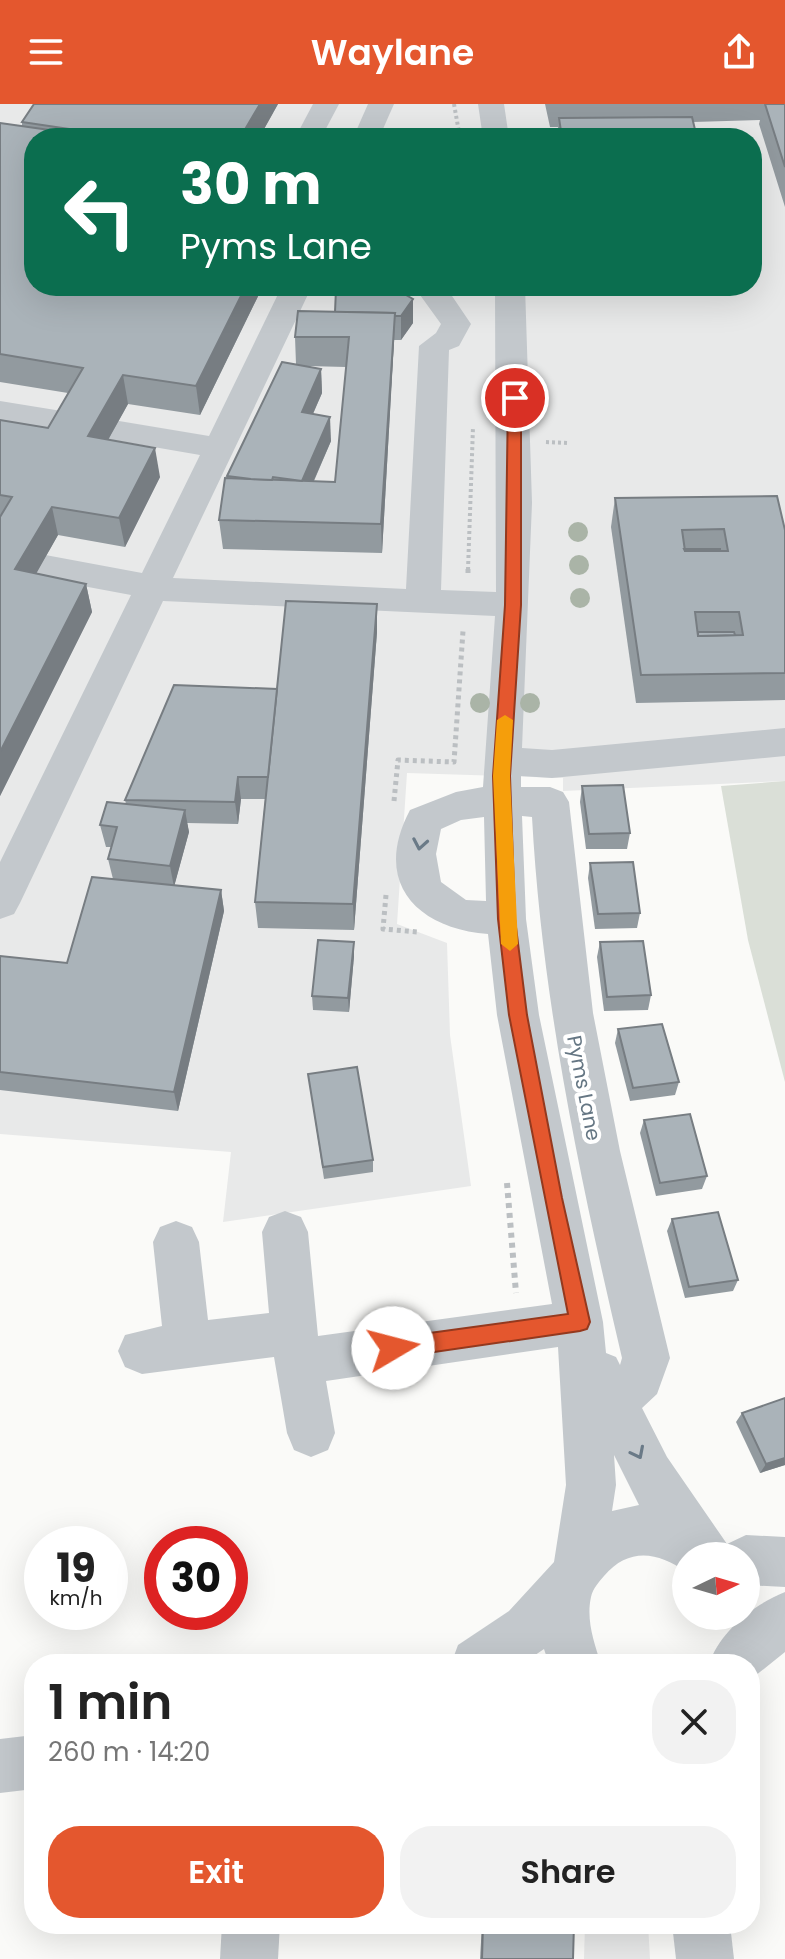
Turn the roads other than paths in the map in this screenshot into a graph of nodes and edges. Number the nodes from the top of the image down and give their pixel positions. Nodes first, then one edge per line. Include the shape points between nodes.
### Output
1 (326, 104) edge
2 (381, 104) edge
3 (491, 104) edge
4 (313, 128) edge
5 (370, 128) edge
6 (495, 128) edge
7 (292, 296) edge
8 (436, 296) edge
9 (511, 296) edge
10 (513, 323) junction
11 (456, 324) junction
12 (0, 411) edge
13 (74, 423) edge
14 (113, 430) dead end
15 (220, 448) junction
16 (40, 566) dead end
17 (151, 589) junction
18 (423, 601) junction
19 (513, 605) junction
20 (785, 742) edge
21 (502, 780) junction
22 (0, 903) edge
23 (506, 919) junction
24 (285, 1232) dead end
25 (176, 1242) dead end
26 (581, 1327) junction
27 (296, 1347) junction
28 (599, 1401) junction
29 (311, 1433) dead end
30 (689, 1542) edge
31 (705, 1542) edge
32 (760, 1559) edge
33 (785, 1562) edge
34 (573, 1573) junction
35 (785, 1618) edge
36 (737, 1646) edge
37 (491, 1654) edge
38 (570, 1654) edge
39 (24, 1763) edge
40 (0, 1766) edge
41 (250, 1934) edge
42 (702, 1934) edge
43 (710, 1934) edge
44 (249, 1959) edge
45 (706, 1959) edge

1 - 4 street
2 - 5 street
3 - 6 street
7 - 15 street
8 - 11 street
9 - 10 street
10 - 11 street
10 - 19 street
11 - 18 street via 448,339 434,346
12 - 13 street
14 - 15 street
15 - 17 street
16 - 17 street
17 - 18 street
17 - 22 street
18 - 19 street
19 - 21 street
20 - 21 street via 552,764
21 - 23 street
21 -> 23 street via 479,800 450,806 424,821 417,854 422,890 458,915
21 - 28 street, Pyms Lane via 550,802 553,874 576,1050 646,1358 637,1385
23 - 26 street via 518,1015
24 - 27 street
25 - 27 street via 165,1347
26 - 27 street
26 - 28 street
27 - 29 street
28 -> 31 street via 649,1475
28 - 34 street via 591,1485
30 - 34 street via 672,1534 619,1533 596,1544
32 - 33 street
34 - 37 street via 527,1629
34 - 38 street via 561,1615
35 - 36 street
39 - 40 street
41 - 44 street
42 - 45 street
43 - 45 street

